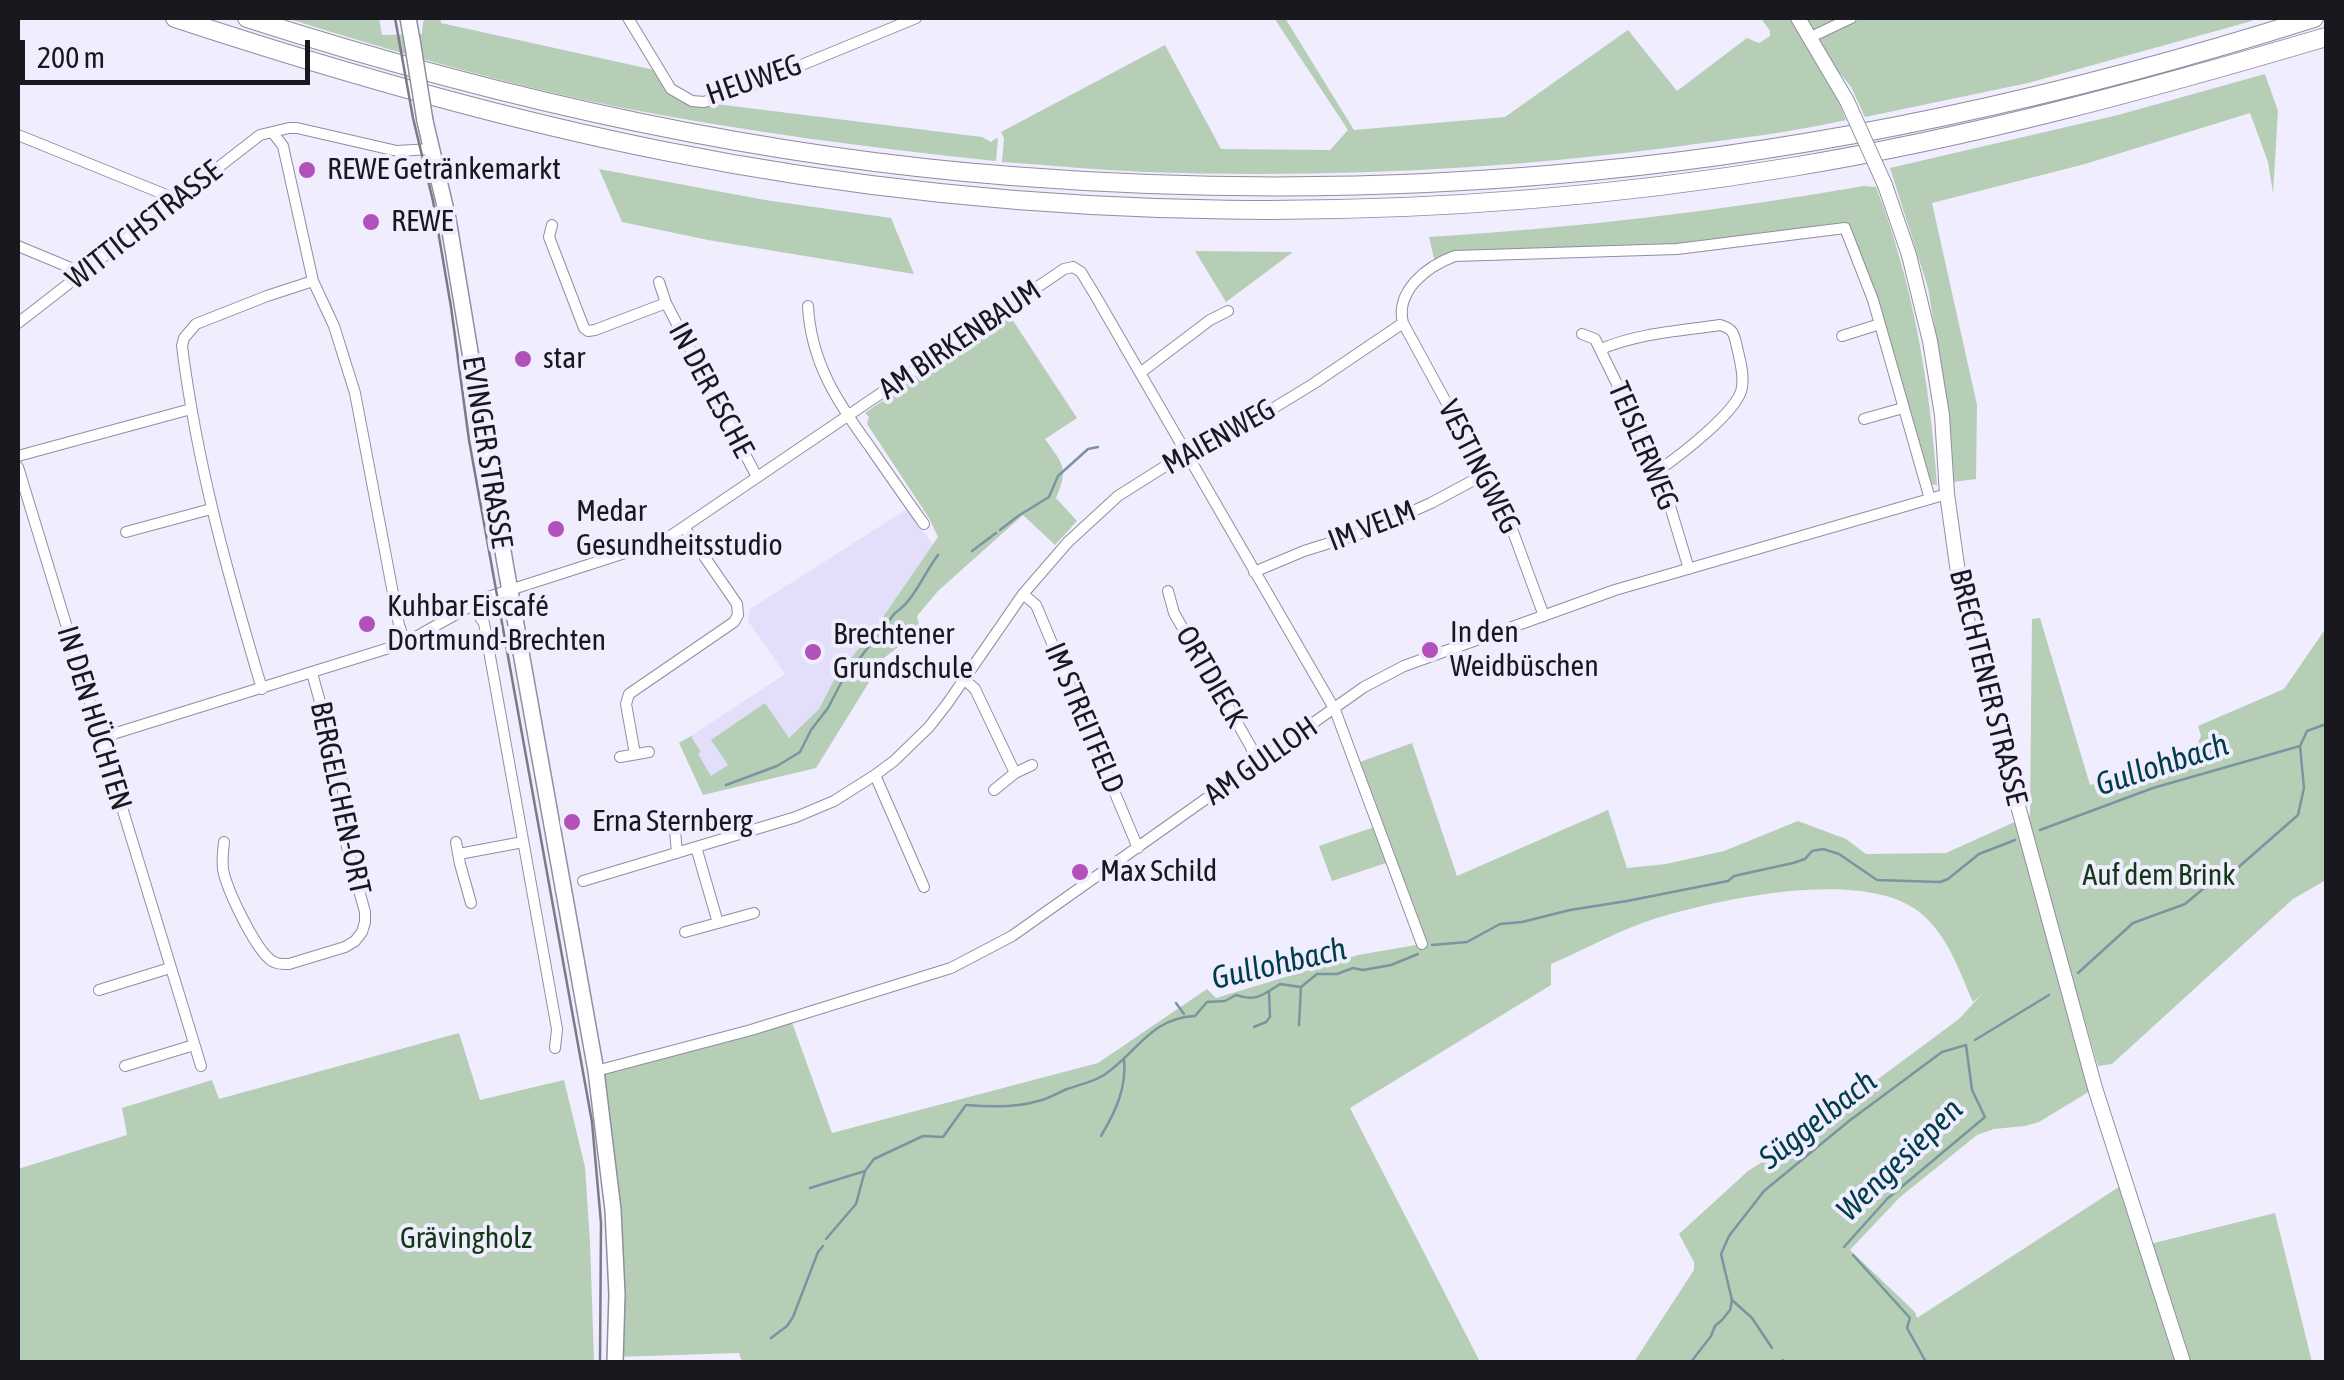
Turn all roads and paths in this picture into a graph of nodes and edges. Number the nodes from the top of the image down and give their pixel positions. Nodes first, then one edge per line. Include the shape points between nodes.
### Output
1 (176, 18) edge
2 (247, 18) edge
3 (408, 18) edge
4 (916, 18) edge
5 (1798, 18) edge
6 (1851, 18) edge
7 (2314, 18) edge
8 (635, 22) edge
9 (1811, 37) junction
10 (2326, 37) edge
11 (273, 133) junction
12 (18, 135) edge
13 (431, 149) junction
14 (176, 199) junction
15 (552, 225) dead end
16 (18, 246) edge
17 (82, 273) junction
18 (314, 281) junction
19 (659, 282) dead end
20 (666, 304) junction
21 (808, 306) dead end
22 (1228, 312) dead end
23 (18, 323) edge
24 (1403, 323) junction
25 (1880, 324) junction
26 (1582, 334) dead end
27 (1842, 336) dead end
28 (1601, 349) junction
29 (1140, 373) junction
30 (1904, 408) junction
31 (191, 410) junction
32 (847, 416) junction
33 (1864, 419) dead end
34 (1186, 453) junction
35 (18, 456) edge
36 (18, 467) edge
37 (1659, 470) junction
38 (1487, 472) junction
39 (758, 477) junction
40 (1948, 494) junction
41 (1930, 499) junction
42 (210, 508) junction
43 (924, 524) dead end
44 (684, 527) junction
45 (126, 532) dead end
46 (1689, 569) junction
47 (1254, 572) junction
48 (510, 591) junction
49 (1168, 591) dead end
50 (1023, 594) junction
51 (470, 606) junction
52 (1544, 616) junction
53 (405, 643) junction
54 (312, 673) junction
55 (964, 679) junction
56 (262, 689) junction
57 (1335, 710) junction
58 (100, 738) junction
59 (649, 752) dead end
60 (634, 754) junction
61 (620, 757) dead end
62 (1255, 762) junction
63 (1032, 765) dead end
64 (1015, 773) junction
65 (876, 775) junction
66 (994, 790) dead end
67 (675, 830) dead end
68 (224, 842) dead end
69 (523, 842) junction
70 (696, 847) junction
71 (1138, 848) junction
72 (677, 852) junction
73 (583, 881) dead end
74 (924, 886) dead end
75 (471, 903) dead end
76 (754, 913) dead end
77 (718, 923) junction
78 (685, 932) dead end
79 (1422, 944) dead end
80 (170, 968) junction
81 (99, 990) dead end
82 (194, 1045) junction
83 (554, 1048) dead end
84 (125, 1066) dead end
85 (201, 1066) dead end
86 (596, 1071) junction
87 (616, 1362) edge
88 (2183, 1362) edge

1 - 10 highway via 476,108 773,170 985,197 1306,209 1529,199 1786,168 2020,121
2 - 7 highway via 522,97 806,152 1008,176 1306,186 1556,174 1768,148 1988,105
3 - 13 main road, EVINGER STRASSE, bridge
4 - 8 street, HEUWEG via 704,102 671,89
5 - 9 street, BRECHTENER STRASSE
6 - 9 street
9 - 40 street, BRECHTENER STRASSE, bridge via 1848,100 1910,255 1942,415
11 - 13 street via 297,128 397,151
11 - 14 street, WITTICHSTRASSE via 260,135
11 - 18 street via 283,146
12 - 14 street
13 - 48 main road, EVINGER STRASSE
14 - 17 street, WITTICHSTRASSE
15 - 20 street, IN DER ESCHE via 548,237 584,328 595,330
16 - 17 street
17 - 23 street, WITTICHSTRASSE
18 - 31 street via 189,331 182,346
18 - 53 street via 355,393
19 - 20 street, IN DER ESCHE
20 - 39 street, IN DER ESCHE
21 - 32 street via 821,366
22 - 29 street
24 - 25 street via 1404,296 1435,263 1455,256 1677,248 1845,228
24 - 34 street, MAIENWEG via 1272,409
24 - 38 street, VESTINGWEG
25 - 27 street
25 - 30 street
26 - 28 street, TEISLERWEG via 1596,338
28 - 37 street, TEISLERWEG
28 - 37 street via 1664,332 1720,326 1734,332 1742,389 1736,404
29 - 32 street, AM BIRKENBAUM via 1073,267
29 - 34 street
30 - 33 street
30 - 41 street
31 - 35 street
31 - 42 street
32 - 39 street, AM BIRKENBAUM
32 - 43 street, AM BIRKENBAUM
34 - 47 street
34 - 50 street, MAIENWEG via 1118,496
36 - 58 street, IN DEN HÜCHTEN
37 - 46 street, TEISLERWEG
38 - 47 street, IM VELM via 1371,530
38 - 52 street, VESTINGWEG
39 - 44 street, AM BIRKENBAUM
40 - 41 street, AM GULLOH
40 - 88 street, BRECHTENER STRASSE via 1962,602 2095,1088
41 - 46 street, AM GULLOH
42 - 45 street
42 - 56 street
44 - 48 street, AM BIRKENBAUM via 656,543
44 - 60 street via 738,615 629,694
46 - 52 street, AM GULLOH
47 - 57 street
48 - 51 street, AM BIRKENBAUM
48 - 86 main road, EVINGER STRASSE
49 - 62 street, ORTDIECK
50 - 55 street, MAIENWEG
50 - 71 street, IM STREITFELD via 1036,606
51 - 53 street, AM BIRKENBAUM
51 - 69 street via 484,623
52 - 57 street, AM GULLOH via 1394,671
53 - 54 street, AM BIRKENBAUM
54 - 56 street, AM BIRKENBAUM
54 - 68 street, BERGELCHEN-ORT via 343,784 343,832 365,912 362,932 344,947 289,964 272,961 236,906 222,870
55 - 64 street
55 - 65 street, MAIENWEG via 929,727
56 - 58 street, AM BIRKENBAUM
57 - 62 street, AM GULLOH
57 - 79 street
58 - 80 street, IN DEN HÜCHTEN
59 - 60 street
60 - 61 street
62 - 71 street, AM GULLOH
63 - 64 street
64 - 66 street
65 - 70 street, MAIENWEG via 811,812
65 - 74 street
67 - 72 street
69 - 75 street via 458,848
69 - 83 street via 557,1029
70 - 72 street, MAIENWEG
70 - 77 street
71 - 86 street, AM GULLOH via 1012,936 951,968
72 - 73 street, MAIENWEG
76 - 77 street
77 - 78 street
80 - 81 street
80 - 82 street, IN DEN HÜCHTEN
82 - 84 street
82 - 85 street, IN DEN HÜCHTEN
86 - 87 main road, EVINGER STRASSE via 614,1228

